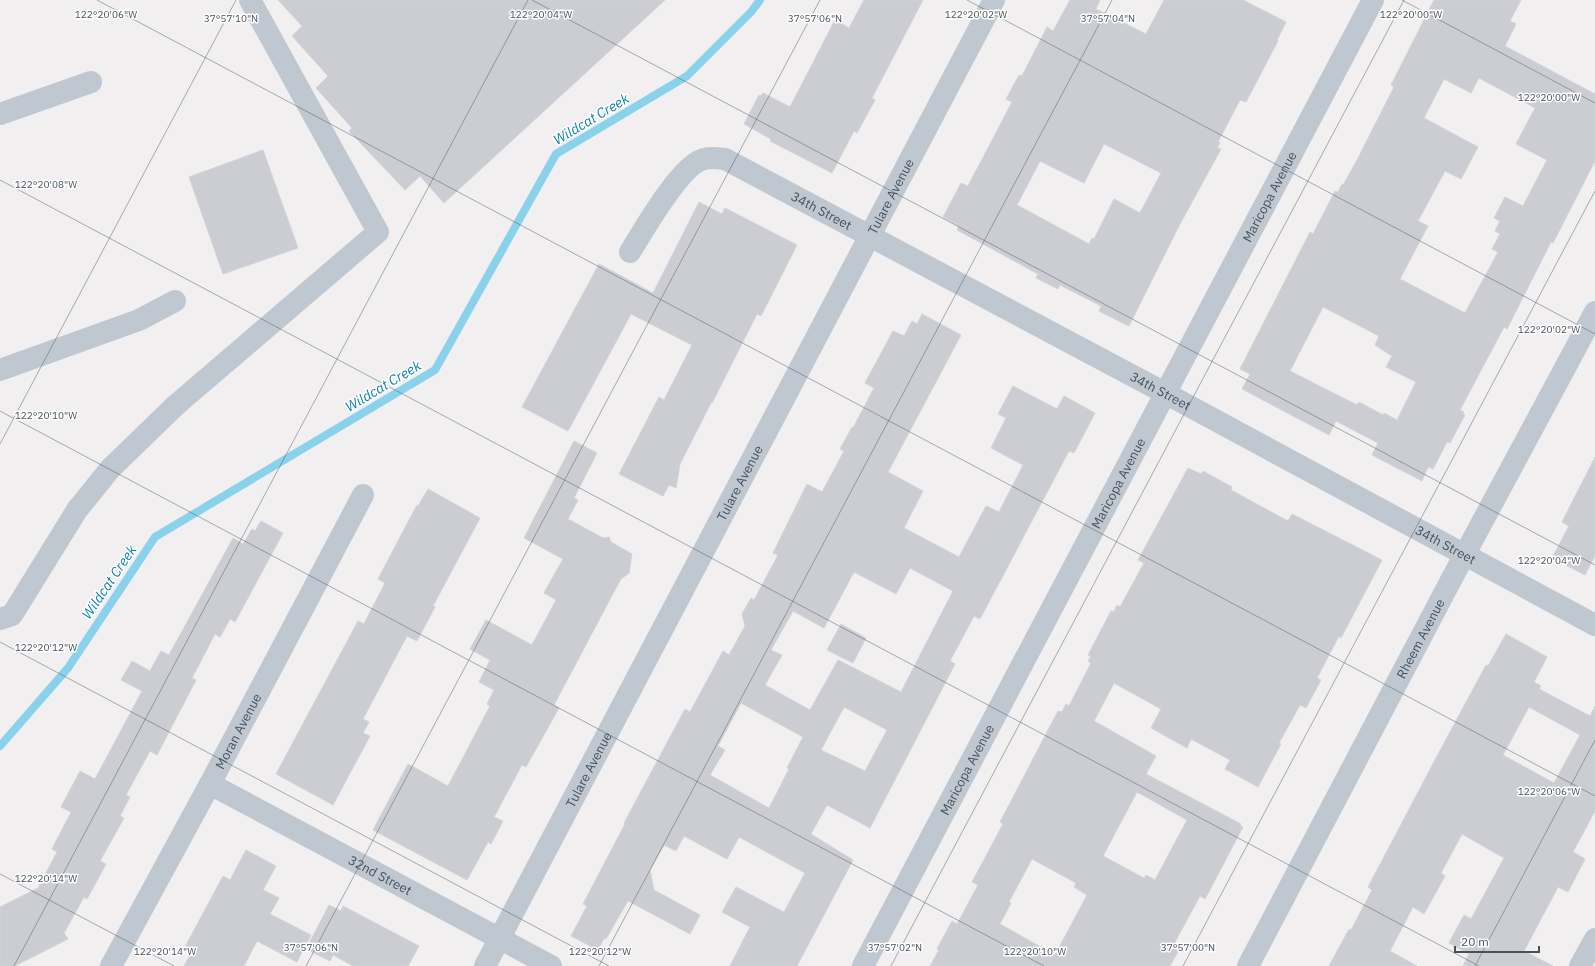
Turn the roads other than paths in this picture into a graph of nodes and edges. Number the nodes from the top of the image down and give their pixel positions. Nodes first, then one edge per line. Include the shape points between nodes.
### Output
1 (250, 0) edge
2 (994, 0) edge
3 (1373, 0) edge
4 (91, 82) dead end
5 (0, 114) edge
6 (870, 236) junction
7 (630, 252) dead end
8 (175, 301) dead end
9 (1595, 312) edge
10 (0, 370) edge
11 (1165, 393) junction
12 (363, 495) dead end
13 (1464, 555) junction
14 (0, 619) edge
15 (1595, 625) edge
16 (210, 784) junction
17 (500, 939) junction
18 (1595, 939) edge
19 (111, 966) edge
20 (485, 966) edge
21 (551, 966) edge
22 (863, 966) edge
23 (1248, 966) edge
24 (1580, 966) edge

1 - 14 street via 378,232 176,404 110,469 77,510 12,615
2 - 6 street, Tulare Avenue
3 - 11 street, Maricopa Avenue
4 - 5 street
6 - 7 street, 34th Street via 725,159 704,158 679,178
6 - 11 street, 34th Street
6 - 17 street, Tulare Avenue
8 - 10 street via 139,320
9 - 13 street, Rheem Avenue
11 - 13 street, 34th Street
11 - 22 street, Maricopa Avenue
12 - 16 street, Moran Avenue
13 - 15 street, 34th Street
13 - 23 street, Rheem Avenue
16 - 17 street, 32nd Street
16 - 19 street, Moran Avenue
17 - 20 street, Tulare Avenue
17 - 21 street, 32nd Street
18 - 24 street

